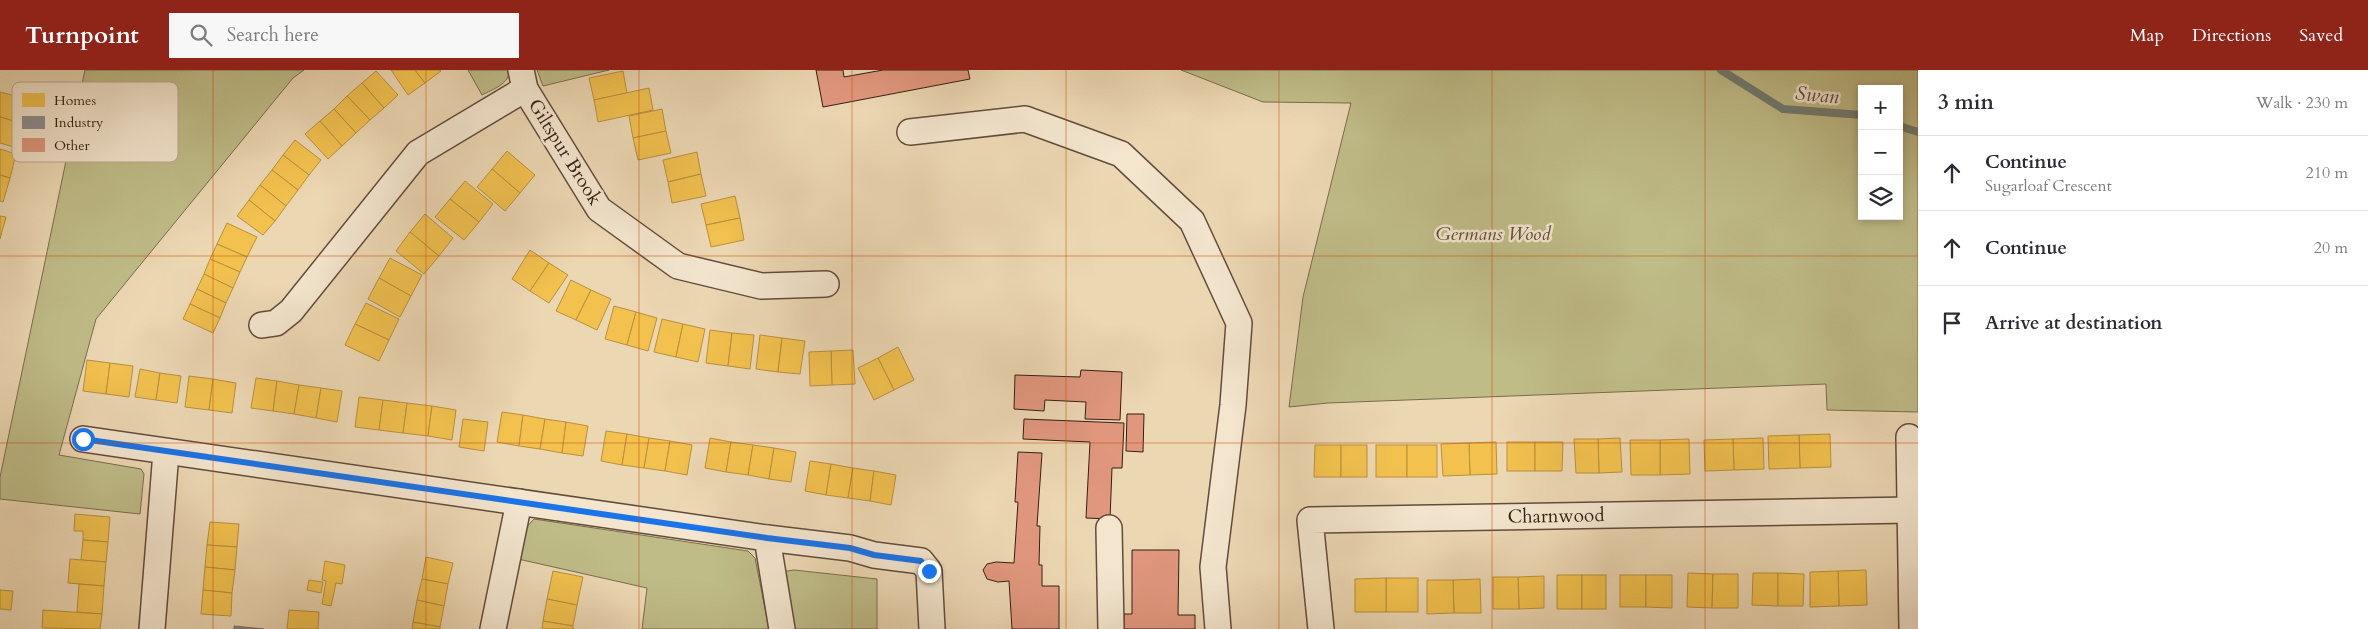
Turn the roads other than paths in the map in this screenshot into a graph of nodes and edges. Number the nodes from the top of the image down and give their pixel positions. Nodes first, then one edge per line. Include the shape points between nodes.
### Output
1 (523, 79) edge
2 (910, 132) dead end
3 (826, 284) dead end
4 (262, 325) dead end
5 (1909, 437) dead end
6 (83, 439) dead end
7 (166, 452) junction
8 (519, 502) junction
9 (1911, 510) junction
10 (1110, 528) dead end
11 (767, 538) junction
12 (152, 629) edge
13 (493, 629) edge
14 (782, 629) edge
15 (932, 629) edge
16 (1111, 629) edge
17 (1218, 629) edge
18 (1321, 629) edge
19 (1912, 629) edge

1 - 3 street, Giltspur Brook via 599,208 678,266 761,286
1 - 4 street, Giltspur Brook via 418,153 291,312 276,323
2 - 17 street via 1025,119 1121,154 1192,222 1239,323 1233,405 1213,567
5 - 9 street
6 - 7 street
7 - 8 street
7 - 12 street
8 - 11 street
8 - 13 street
9 - 18 street, Charnwood via 1310,520
9 - 19 street
10 - 16 street
11 - 14 street
11 - 15 street via 921,561 929,571

